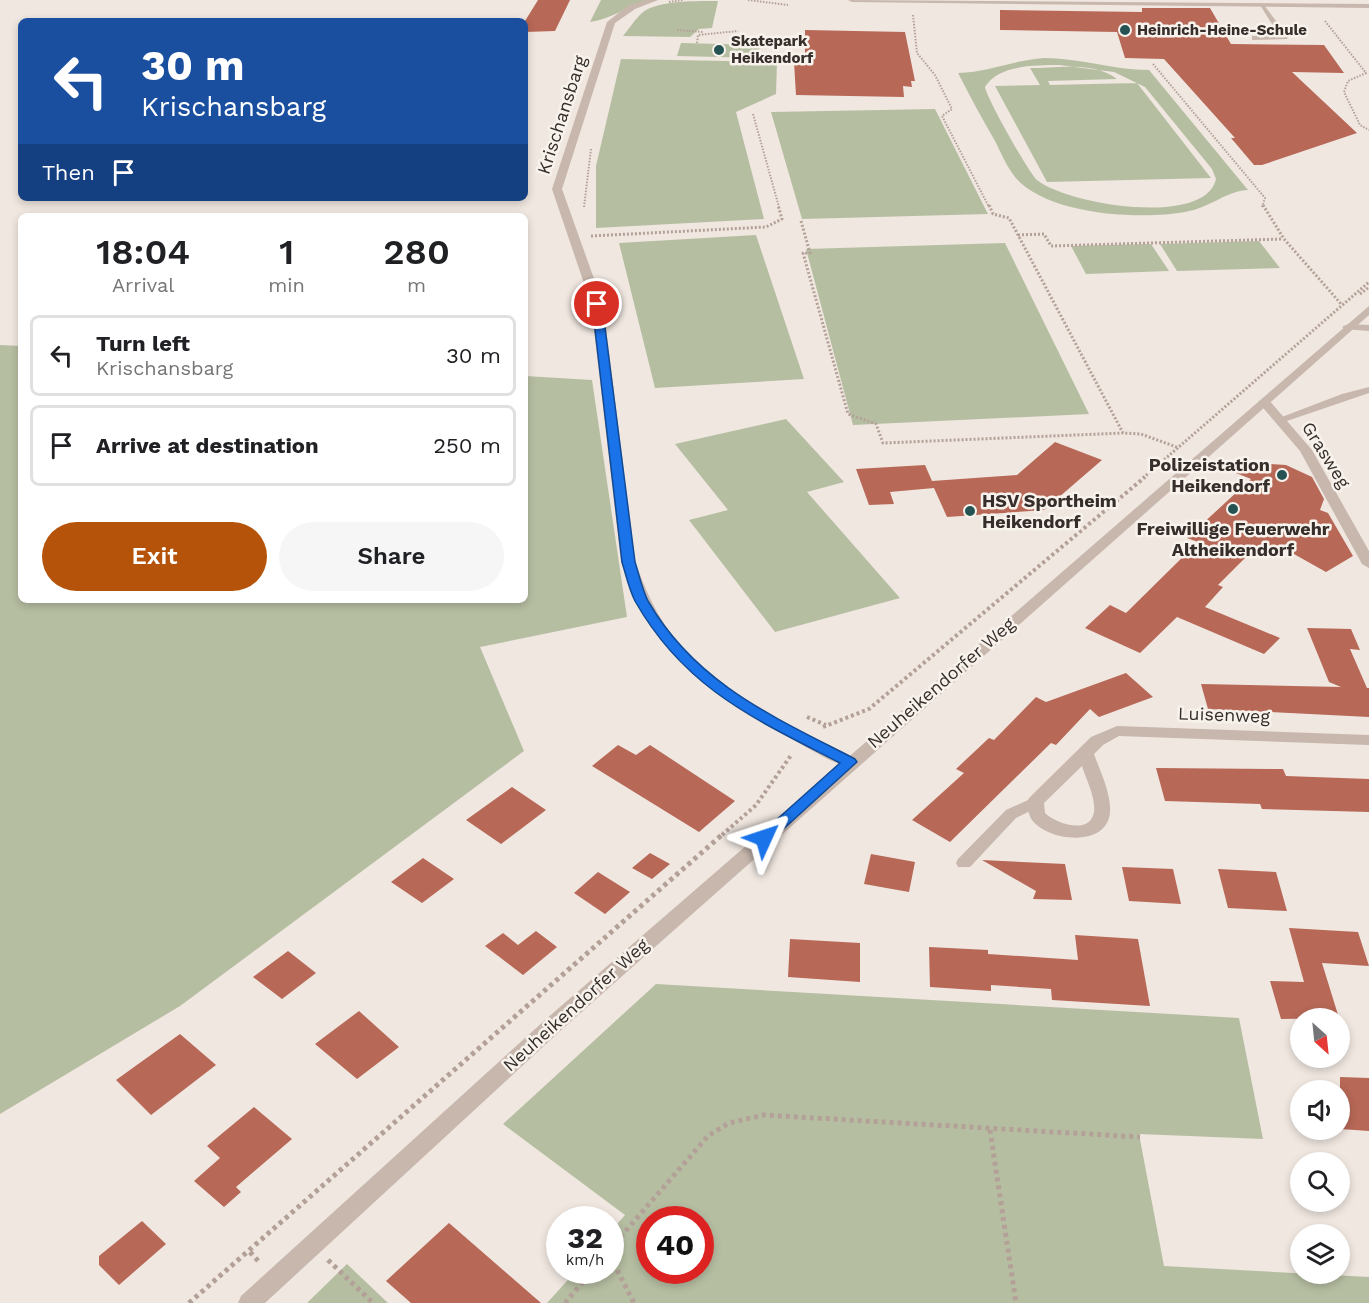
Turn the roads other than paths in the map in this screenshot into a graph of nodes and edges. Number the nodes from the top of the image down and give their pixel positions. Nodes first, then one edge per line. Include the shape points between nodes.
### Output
1 (852, 0) edge
2 (880, 1) edge
3 (657, 2) edge
4 (1262, 6) junction
5 (1369, 6) edge
6 (1255, 38) dead end
7 (1369, 309) edge
8 (1348, 327) junction
9 (1369, 328) edge
10 (1369, 390) edge
11 (1264, 402) junction
12 (1280, 420) junction
13 (1369, 564) edge
14 (1369, 740) edge
15 (1086, 754) junction
16 (850, 762) junction
17 (1035, 802) junction
18 (964, 863) dead end
19 (249, 1303) edge

1 - 2 street
2 - 4 street
3 - 16 street, Krischansbarg via 632,7 611,22 557,189 597,304 628,562 635,589 675,649 697,672 743,706
4 - 5 street
4 - 6 lane via 1284,38
7 - 8 street, Neuheikendorfer Weg
8 - 9 street
8 - 11 street, Neuheikendorfer Weg
10 - 12 lane
11 - 12 street, Grasweg
11 - 16 street, Neuheikendorfer Weg
12 - 13 street, Grasweg via 1306,450
14 - 15 street, Luisenweg via 1117,731 1097,741
15 - 17 street, Luisenweg
15 - 17 street via 1102,812 1097,824 1085,831 1066,831 1038,816
16 - 19 street, Neuheikendorfer Weg via 552,1026
17 - 18 lane via 1011,814

